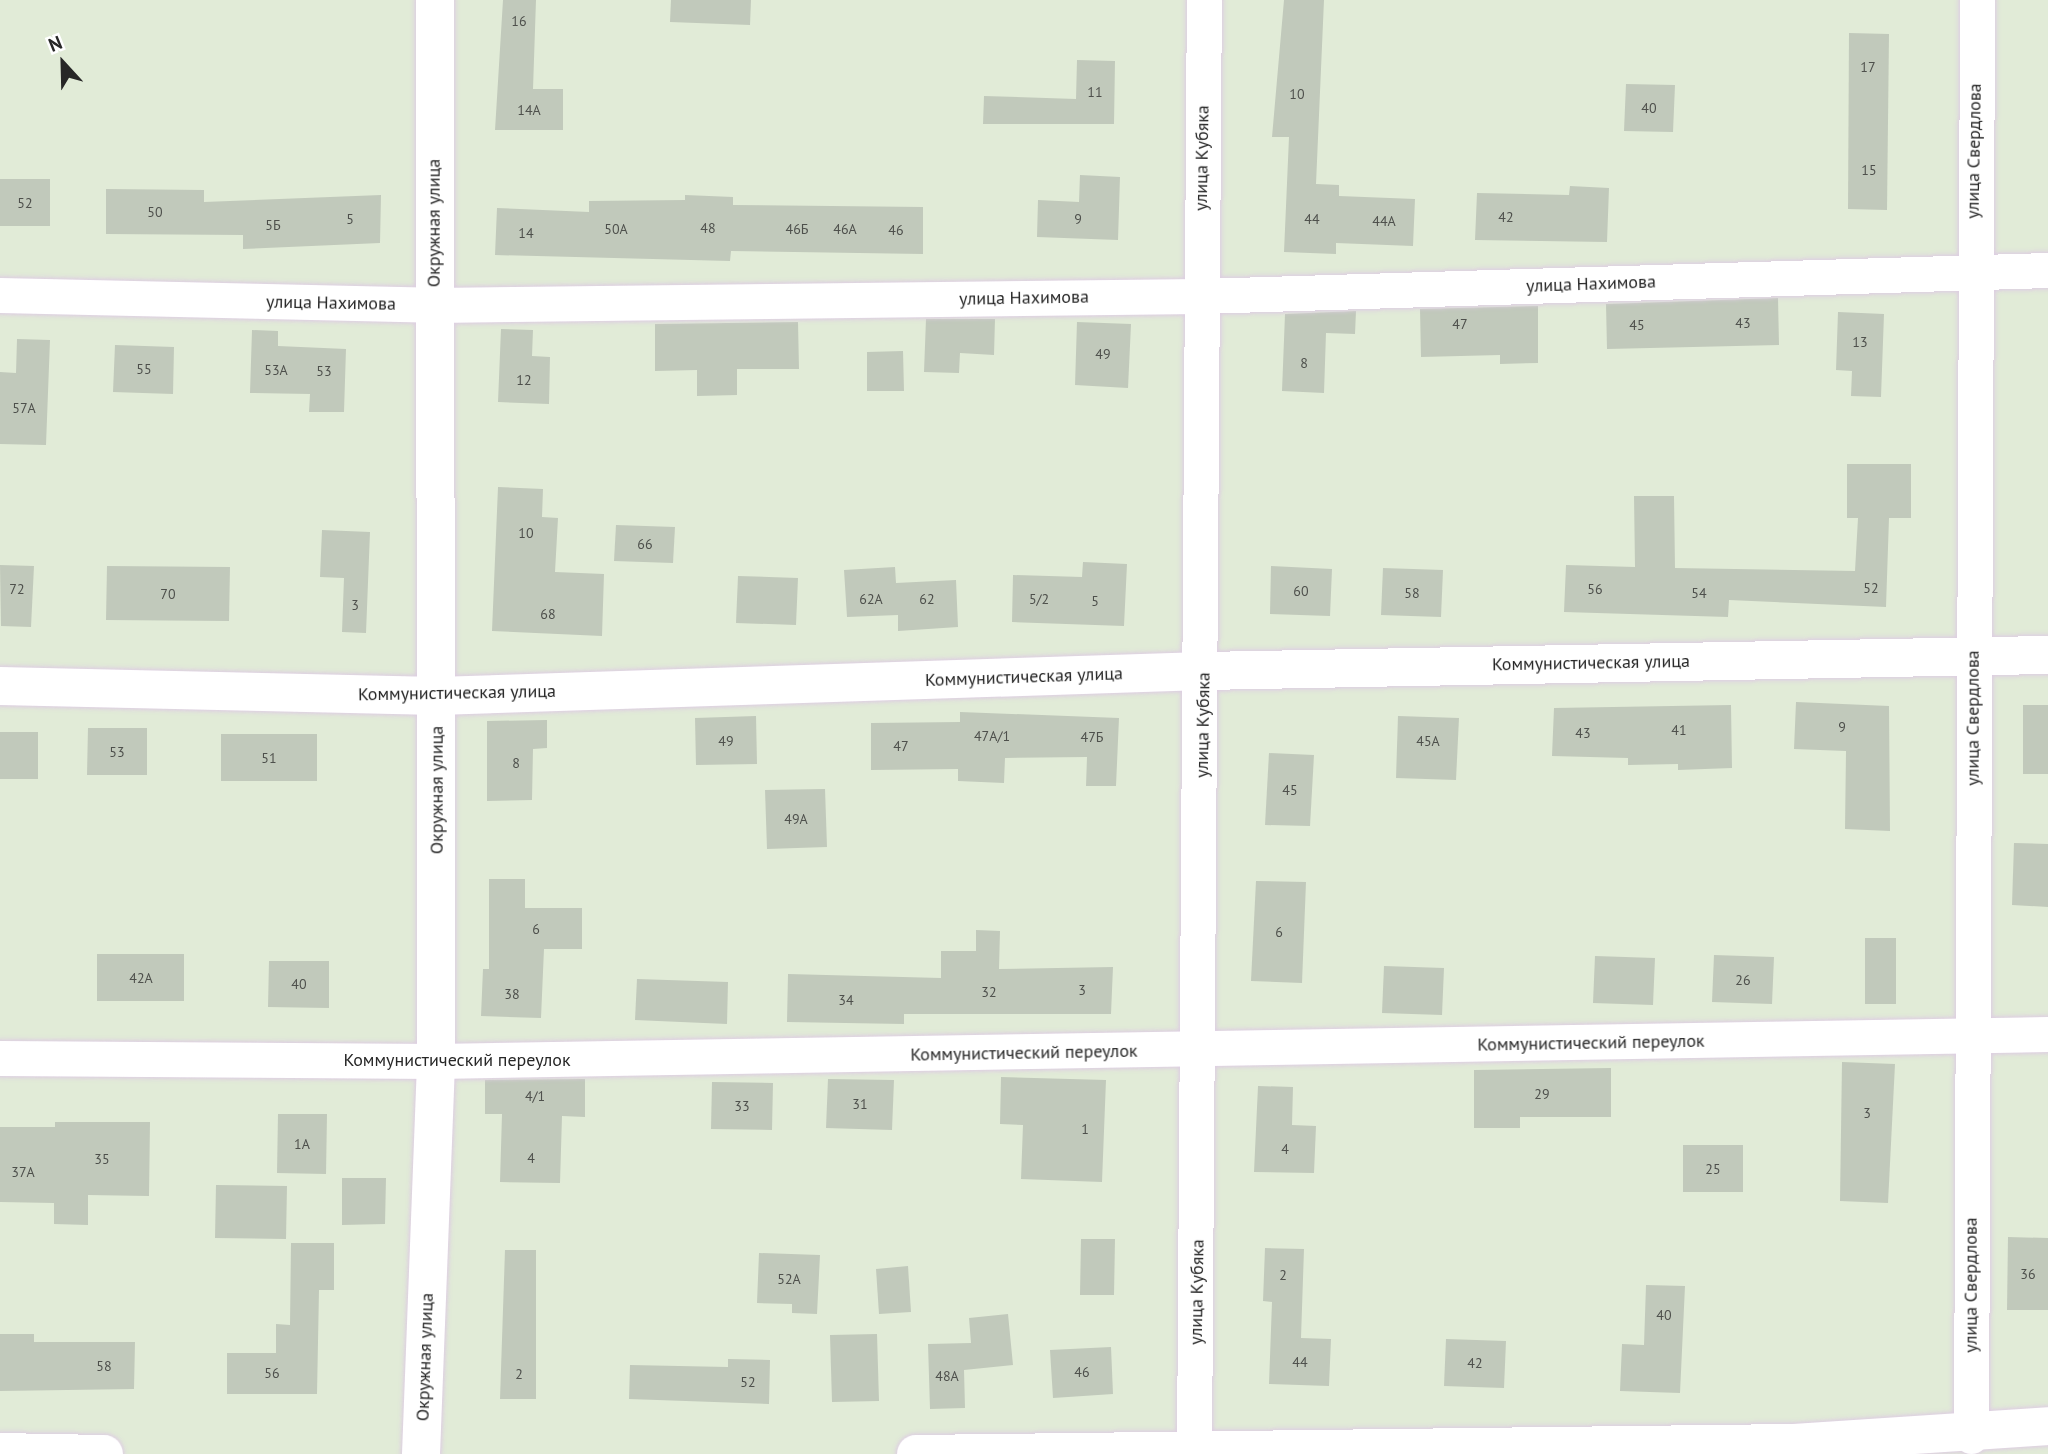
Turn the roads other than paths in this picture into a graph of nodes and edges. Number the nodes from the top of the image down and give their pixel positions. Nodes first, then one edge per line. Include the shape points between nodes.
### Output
1 (435, 0) edge
2 (1204, 0) edge
3 (1977, 0) edge
4 (2048, 270) edge
5 (1971, 272) junction
6 (0, 295) edge
7 (1201, 296) junction
8 (433, 305) junction
9 (2048, 655) edge
10 (1973, 656) junction
11 (1204, 671) junction
12 (0, 686) edge
13 (437, 696) junction
14 (2048, 1034) edge
15 (1971, 1035) junction
16 (1200, 1051) junction
17 (0, 1058) edge
18 (436, 1061) junction
19 (2048, 1426) edge
20 (1970, 1436) junction
21 (1194, 1451) junction
22 (0, 1452) edge
23 (104, 1454) edge
24 (421, 1454) edge
25 (916, 1454) edge

1 - 8 street, Окружная улица
2 - 7 street, улица Кубяка
3 - 5 street, улица Свердлова
4 - 5 street, улица Нахимова
5 - 7 street, улица Нахимова
5 - 10 street, улица Свердлова
6 - 8 street, улица Нахимова
7 - 8 street, улица Нахимова
7 - 11 street, улица Кубяка
8 - 13 street, Окружная улица
9 - 10 street, Коммунистическая улица
10 - 11 street, Коммунистическая улица
10 - 15 street, улица Свердлова
11 - 13 street, Коммунистическая улица
11 - 16 street, улица Кубяка
12 - 13 street, Коммунистическая улица
13 - 18 street, Окружная улица
14 - 15 street, Коммунистический переулок
15 - 16 street, Коммунистический переулок
15 - 20 street, улица Свердлова
16 - 18 street, Коммунистический переулок
16 - 21 street, улица Кубяка
17 - 18 street, Коммунистический переулок
18 - 24 street, Окружная улица
19 - 20 street
20 - 21 street
21 - 25 street
22 - 23 street

